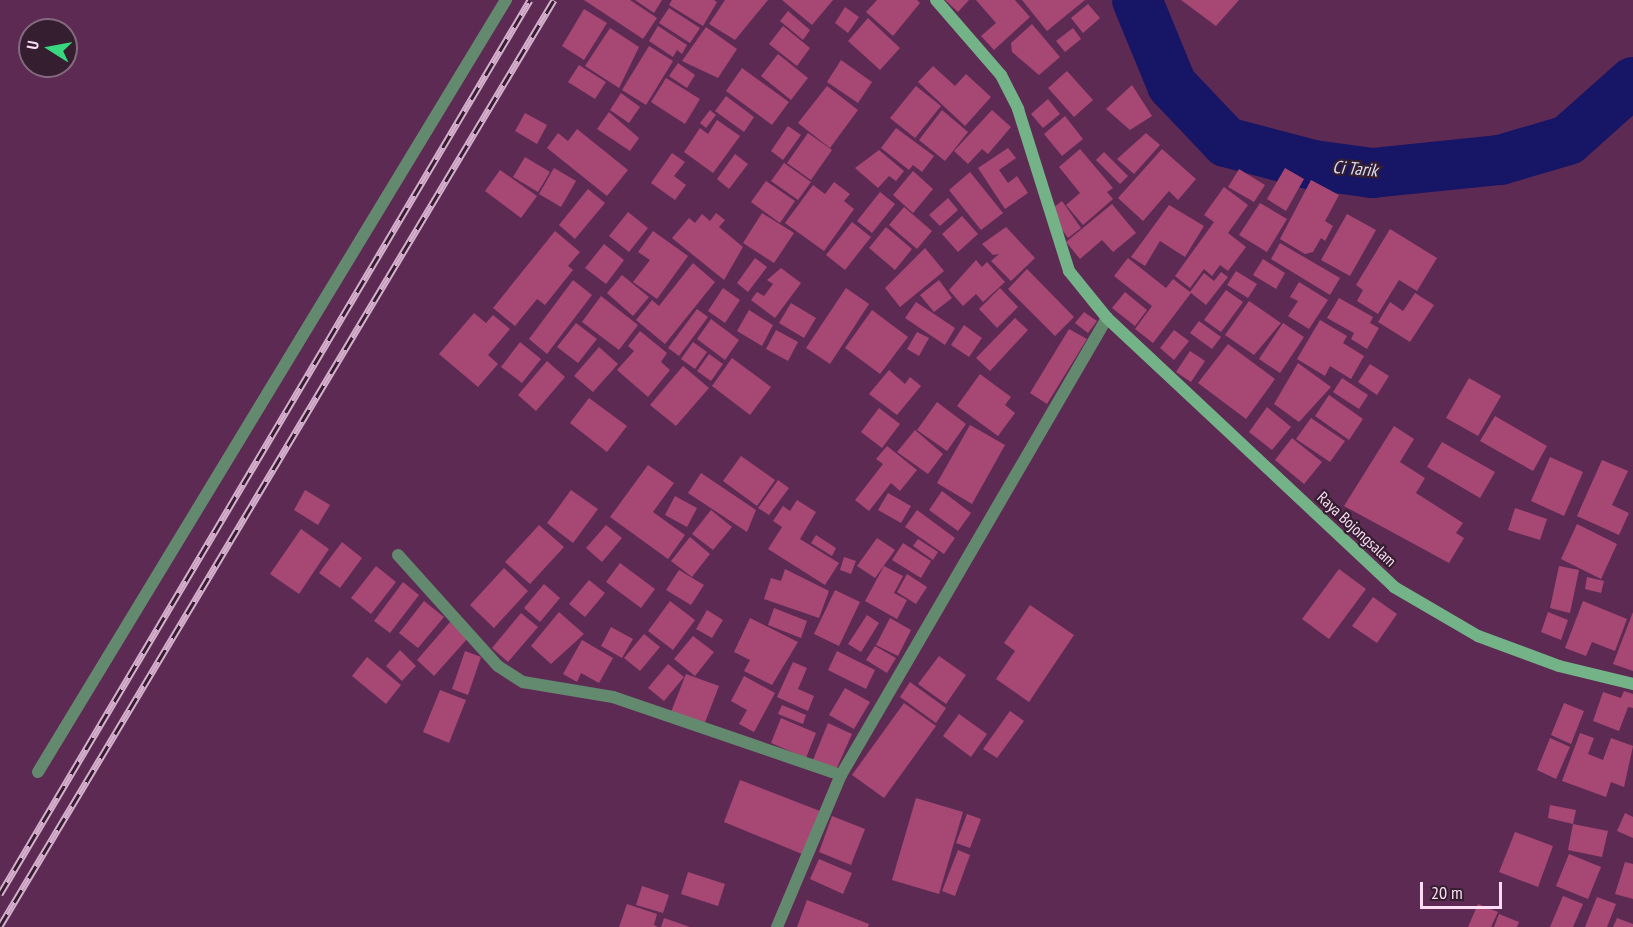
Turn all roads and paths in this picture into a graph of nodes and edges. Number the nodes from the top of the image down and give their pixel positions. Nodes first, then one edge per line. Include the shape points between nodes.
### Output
1 (506, 0) edge
2 (936, 0) edge
3 (1107, 318) junction
4 (398, 555) dead end
5 (1633, 684) edge
6 (38, 772) dead end
7 (841, 775) junction
8 (777, 927) edge

1 - 6 street
2 - 3 main road, Raya Bojongsalam via 1001,75 1018,109 1069,271
3 - 5 main road, Raya Bojongsalam via 1394,587 1440,619 1499,644
3 - 7 street
4 - 7 street via 498,666 523,682 613,697
7 - 8 street

